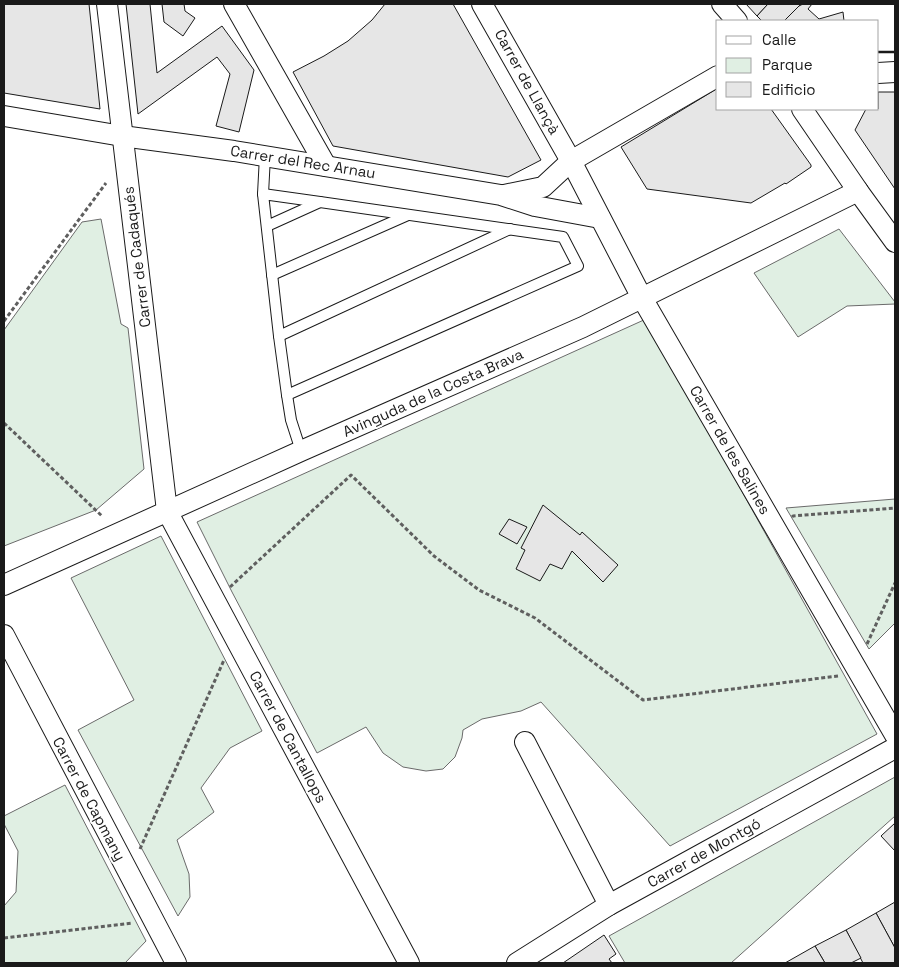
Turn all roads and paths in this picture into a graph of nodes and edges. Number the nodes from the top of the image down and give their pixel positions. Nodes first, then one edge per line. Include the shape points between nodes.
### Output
1 (107, 4) edge
2 (234, 4) edge
3 (482, 4) edge
4 (722, 4) edge
5 (736, 20) edge
6 (895, 72) edge
7 (879, 73) edge
8 (716, 77) edge
9 (803, 110) edge
10 (4, 116) edge
11 (122, 136) junction
12 (265, 156) junction
13 (571, 161) junction
14 (326, 166) junction
15 (128, 177) junction
16 (858, 191) junction
17 (263, 194) junction
18 (501, 195) junction
19 (320, 202) junction
20 (409, 215) junction
21 (600, 218) junction
22 (267, 226) junction
23 (510, 229) junction
24 (895, 242) edge
25 (272, 275) junction
26 (642, 298) junction
27 (4, 322) edge
28 (279, 336) junction
29 (287, 395) junction
30 (4, 423) edge
31 (301, 451) junction
32 (895, 508) edge
33 (167, 511) junction
34 (103, 516) dead end
35 (775, 528) junction
36 (4, 584) edge
37 (895, 584) edge
38 (215, 600) junction
39 (4, 635) edge
40 (234, 637) junction
41 (856, 667) junction
42 (895, 735) edge
43 (525, 742) dead end
44 (895, 748) edge
45 (128, 874) junction
46 (609, 905) junction
47 (153, 921) junction
48 (4, 938) edge
49 (176, 963) edge
50 (409, 963) edge
51 (516, 963) edge

1 - 11 street, Carrer de Cadaqués
2 - 14 street
3 - 13 street, Carrer de Llançà
4 - 5 street
6 - 7 street
8 - 13 street
9 - 16 street
10 - 11 street, Carrer del Rec Arnau
11 - 12 street, Carrer del Rec Arnau
11 - 15 street, Carrer de Cadaqués
12 - 14 street, Carrer del Rec Arnau
12 - 17 lane
13 - 18 street via 542,187
13 - 21 street, Carrer de les Salines
14 - 18 street, Carrer del Rec Arnau
15 - 27 path via 109,179
15 - 33 street, Carrer de Cadaqués
16 - 24 street
16 - 26 street, Avinguda de la Costa Brava
17 - 19 lane
17 - 22 lane
18 - 21 street, Carrer del Rec Arnau via 535,206
19 - 20 lane
19 - 22 lane
20 - 23 lane
20 - 25 lane
21 - 26 street, Carrer de les Salines
22 - 25 lane
23 - 28 lane
23 - 29 lane via 563,237 578,266
25 - 28 lane
26 - 31 street, Avinguda de la Costa Brava
26 - 35 street, Carrer de les Salines
28 - 29 lane
29 - 31 lane
30 - 34 path
31 - 33 street, Avinguda de la Costa Brava
32 - 35 path via 793,516
33 - 36 street, Avinguda de la Costa Brava
33 - 38 street, Carrer de Cantallops
35 - 41 street, Carrer de les Salines
37 - 41 path
38 - 40 street, Carrer de Cantallops
38 - 41 path via 351,475 434,556 479,590 534,618 643,700 845,675
39 - 45 street, Carrer de Capmany
40 - 45 path
40 - 50 street, Carrer de Cantallops
41 - 42 street, Carrer de les Salines
43 - 46 street
44 - 46 street, Carrer de Montgó
45 - 47 street, Carrer de Capmany
46 - 51 street, Carrer de Montgó
47 - 48 path
47 - 49 street, Carrer de Capmany

